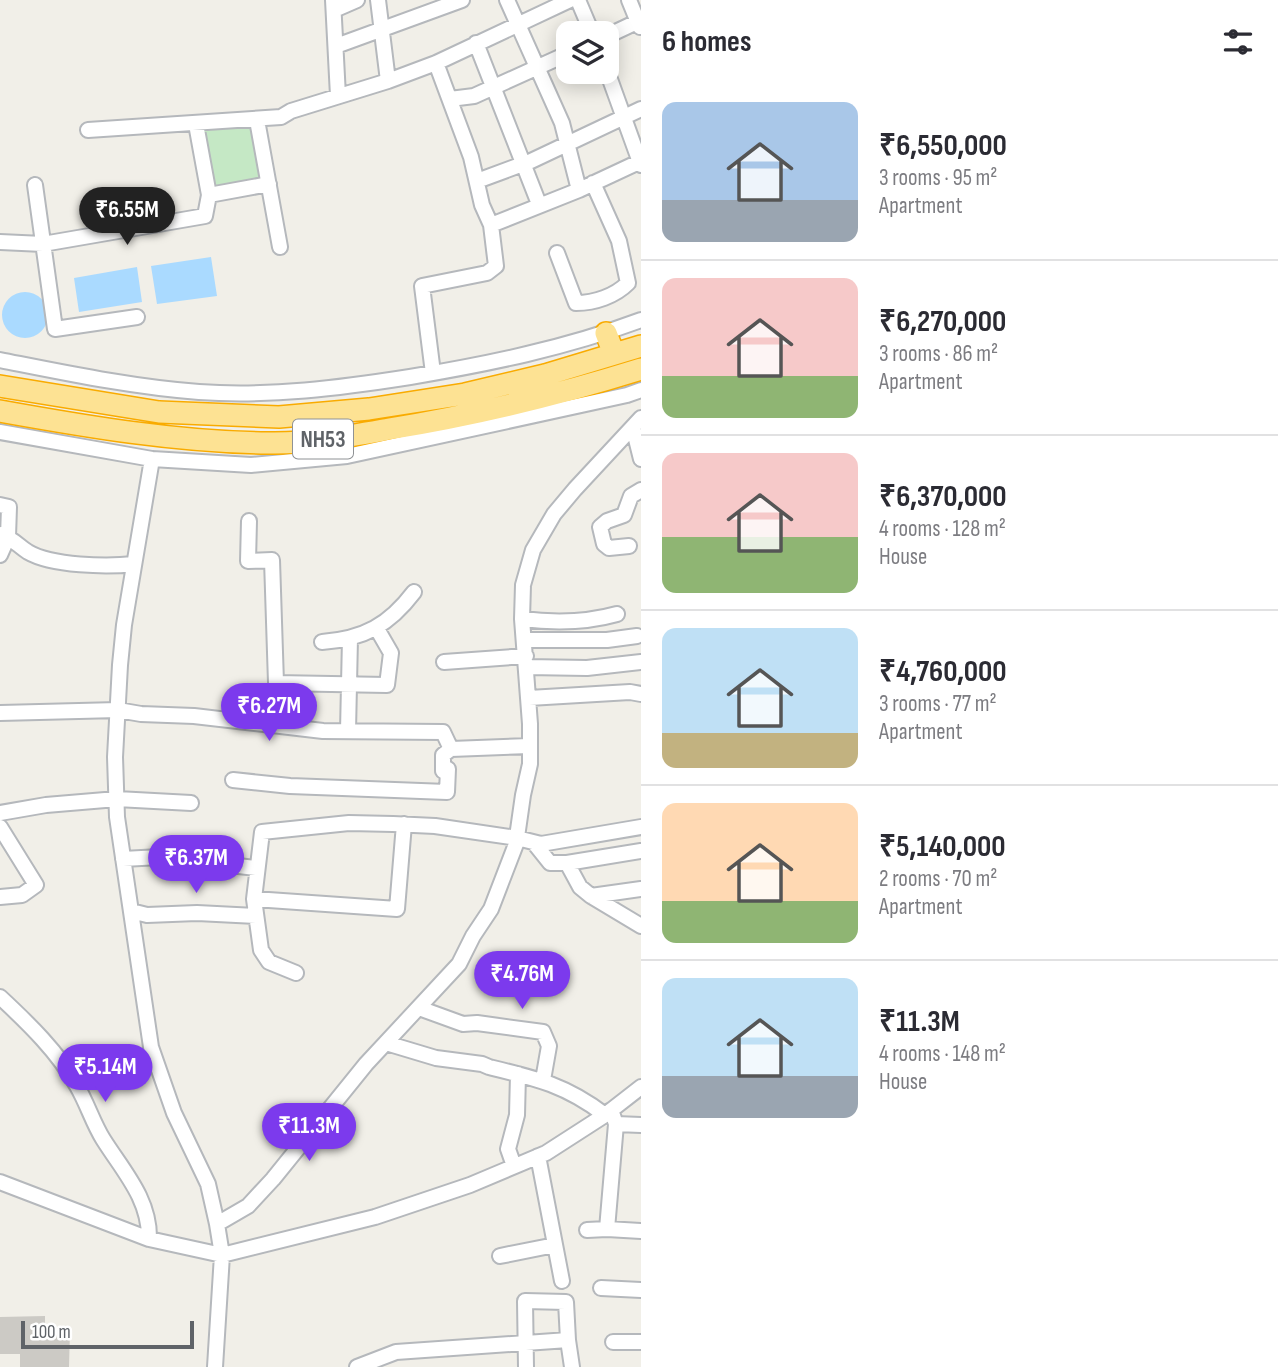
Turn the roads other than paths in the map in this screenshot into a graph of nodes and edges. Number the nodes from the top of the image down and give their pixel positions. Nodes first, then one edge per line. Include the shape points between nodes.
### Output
1 (357, 0) edge
2 (378, 0) edge
3 (461, 0) edge
4 (507, 0) edge
5 (570, 0) edge
6 (578, 0) edge
7 (629, 0) edge
8 (334, 5) edge
9 (587, 21) edge
10 (640, 23) edge
11 (517, 24) junction
12 (382, 31) junction
13 (619, 31) edge
14 (476, 44) junction
15 (336, 46) junction
16 (556, 59) edge
17 (436, 63) junction
18 (536, 68) junction
19 (388, 81) junction
20 (612, 84) edge
21 (493, 88) junction
22 (338, 96) junction
23 (450, 99) junction
24 (641, 109) edge
25 (625, 117) junction
26 (257, 120) junction
27 (196, 124) junction
28 (88, 130) dead end
29 (567, 145) junction
30 (641, 162) edge
31 (522, 164) junction
32 (477, 181) junction
33 (593, 183) junction
34 (269, 184) junction
35 (35, 185) dead end
36 (579, 190) junction
37 (209, 195) junction
38 (539, 204) junction
39 (491, 225) junction
40 (0, 242) edge
41 (43, 244) junction
42 (280, 247) dead end
43 (557, 253) dead end
44 (137, 317) dead end
45 (641, 320) edge
46 (606, 333) junction
47 (641, 346) edge
48 (614, 354) junction
49 (0, 360) edge
50 (641, 370) edge
51 (433, 373) junction
52 (0, 386) edge
53 (641, 390) edge
54 (0, 411) edge
55 (637, 422) edge
56 (0, 432) edge
57 (152, 459) junction
58 (641, 459) edge
59 (641, 491) edge
60 (0, 505) edge
61 (249, 521) dead end
62 (4, 536) edge
63 (629, 546) dead end
64 (0, 555) edge
65 (134, 564) junction
66 (414, 592) dead end
67 (617, 614) dead end
68 (523, 619) junction
69 (376, 627) junction
70 (637, 636) dead end
71 (350, 638) junction
72 (524, 640) junction
73 (322, 642) dead end
74 (526, 661) junction
75 (444, 662) dead end
76 (641, 662) edge
77 (349, 684) junction
78 (641, 694) edge
79 (529, 698) junction
80 (118, 710) junction
81 (0, 713) edge
82 (348, 731) junction
83 (529, 746) junction
84 (451, 749) junction
85 (233, 780) dead end
86 (117, 799) junction
87 (191, 803) dead end
88 (0, 813) edge
89 (404, 824) junction
90 (0, 827) edge
91 (641, 827) edge
92 (517, 838) junction
93 (4, 843) edge
94 (534, 843) junction
95 (641, 851) edge
96 (123, 859) junction
97 (567, 863) junction
98 (256, 868) junction
99 (641, 889) edge
100 (591, 896) junction
101 (0, 897) edge
102 (254, 899) junction
103 (131, 911) junction
104 (256, 916) junction
105 (641, 926) edge
106 (296, 973) dead end
107 (0, 997) edge
108 (419, 1008) junction
109 (386, 1042) junction
110 (518, 1074) junction
111 (543, 1080) junction
112 (641, 1087) edge
113 (611, 1116) junction
114 (641, 1125) edge
115 (538, 1156) junction
116 (514, 1166) junction
117 (0, 1182) edge
118 (217, 1224) junction
119 (607, 1229) junction
120 (587, 1230) dead end
121 (641, 1231) edge
122 (149, 1239) junction
123 (555, 1245) junction
124 (222, 1255) junction
125 (500, 1256) dead end
126 (562, 1281) dead end
127 (601, 1288) dead end
128 (641, 1290) edge
129 (568, 1340) junction
130 (613, 1342) dead end
131 (641, 1342) edge
132 (527, 1343) junction
133 (215, 1367) edge
134 (357, 1367) edge
135 (526, 1367) edge
136 (572, 1367) edge

1 - 8 street
2 - 12 street
3 - 12 street
4 - 11 street
5 - 11 street
6 - 9 street
7 - 10 street
8 - 15 street
10 - 13 street
11 - 14 street
11 - 18 street
12 - 15 street
12 - 19 street
14 - 17 street
14 - 21 street
15 - 22 street
16 - 18 street
17 - 19 street
17 - 23 street
18 - 21 street
18 - 29 street via 562,123
19 - 22 street
20 - 25 street
21 - 23 street
21 - 31 street
22 - 26 street via 281,117
23 - 32 street
24 - 25 street
25 - 29 street
25 - 30 street
26 - 27 street
26 - 34 street
27 - 28 street
27 - 37 street
29 - 31 street
29 - 36 street
30 - 33 street
31 - 32 street
31 - 38 street
32 - 39 street
33 - 36 street
33 - 43 street via 619,241 628,283 617,293 576,303
34 - 37 street
34 - 42 street
35 - 41 street
36 - 38 street
37 - 41 street via 205,216
38 - 39 street
39 - 51 street via 496,266 487,273 422,286
40 - 41 street
41 - 44 street via 55,329
45 - 46 street
46 - 48 highway
46 - 51 street
47 - 48 highway, NH53
48 - 52 highway, NH53 via 465,394 279,418 159,412
49 - 51 street via 131,385 201,392 280,393
50 - 54 highway, NH53 via 470,416 270,444 94,428
53 - 57 street via 347,456 251,466
55 - 58 street
55 - 68 street via 554,514 533,550 523,585
56 - 57 street
57 - 65 street
59 - 63 street via 631,496 624,515 600,527 609,548
60 - 62 street via 9,507
61 - 77 street via 248,561 272,560 276,683
62 - 64 street
62 - 65 street via 28,552 60,561
65 - 80 street
66 - 69 street via 390,619
67 - 68 street via 570,621
68 - 72 street
69 - 71 street
69 - 77 street via 391,653 387,685
70 - 72 street
71 - 73 street
71 - 77 street
72 - 74 street
74 - 75 street
74 - 76 street via 587,668
74 - 79 street
77 - 82 street
78 - 79 street
79 - 83 street
80 - 81 street
80 - 82 street
80 - 86 street
82 - 84 street via 443,733
83 - 84 street
83 - 92 street
84 - 85 street via 443,755 447,792
86 - 87 street
86 - 88 street
86 - 96 street
89 - 92 street
89 - 98 street via 349,823 262,832
89 - 102 street via 397,909
90 - 93 street
91 - 94 street
92 - 94 street
92 - 108 street via 491,909 459,964
93 - 101 street via 36,885 22,895
94 - 97 street via 550,863
95 - 97 street
96 - 98 street via 160,857
96 - 103 street
97 - 100 street via 580,887
98 - 102 street
99 - 100 street
100 - 105 street
102 - 104 street
103 - 104 street
103 - 118 street via 151,1047 174,1113 208,1184
104 - 106 street via 261,950 270,962
107 - 122 street via 44,1042 76,1084 101,1137 137,1188 150,1221
108 - 109 street
108 - 111 street via 463,1024 543,1032 549,1046
109 - 110 street via 436,1058
109 - 118 street via 248,1206
110 - 111 street
110 - 116 street via 517,1115 508,1149
111 - 113 street
112 - 113 street
113 - 114 street
113 - 115 street
113 - 119 street
115 - 116 street
115 - 123 street
116 - 124 street via 375,1217
117 - 122 street
118 - 124 street
119 - 120 street
119 - 121 street
122 - 124 street
123 - 125 street
123 - 126 street
124 - 133 street
127 - 128 street
129 - 132 street
129 - 132 street via 566,1302 525,1301
129 - 136 street
130 - 131 street
132 - 134 street via 396,1352
132 - 135 street

